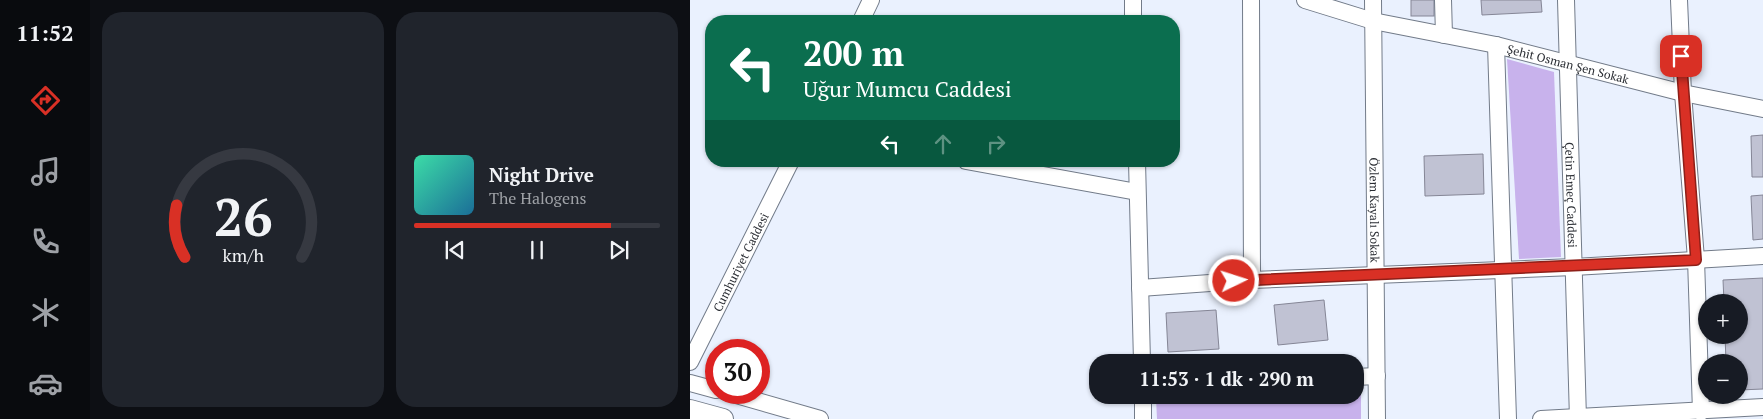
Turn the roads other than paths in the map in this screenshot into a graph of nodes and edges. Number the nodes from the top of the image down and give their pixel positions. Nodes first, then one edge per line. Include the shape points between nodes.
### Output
1 (870, 0) edge
2 (1133, 0) edge
3 (1251, 0) edge
4 (1305, 0) edge
5 (1373, 0) edge
6 (1443, 0) edge
7 (1566, 0) edge
8 (1679, 0) edge
9 (866, 15) edge
10 (1133, 15) edge
11 (1373, 21) junction
12 (1444, 35) junction
13 (1496, 45) junction
14 (1568, 62) junction
15 (1683, 93) junction
16 (1763, 109) edge
17 (788, 167) edge
18 (999, 167) edge
19 (1136, 167) edge
20 (1137, 192) junction
21 (1763, 256) edge
22 (1696, 260) junction
23 (1574, 267) junction
24 (1503, 270) junction
25 (1374, 276) junction
26 (1252, 280) junction
27 (1140, 288) junction
28 (1142, 354) edge
29 (690, 362) edge
30 (1377, 376) junction
31 (1364, 377) edge
32 (690, 382) edge
33 (705, 387) edge
34 (768, 404) edge
35 (1143, 404) edge
36 (1763, 407) edge
37 (690, 410) edge
38 (1701, 412) junction
39 (1578, 418) edge
40 (723, 419) edge
41 (820, 419) edge
42 (1143, 419) edge
43 (1377, 419) edge
44 (1508, 419) edge
45 (1541, 419) edge

1 - 9 street
2 - 10 street
3 - 26 street
4 - 11 street, Şehit Osman Şen Sokak
5 - 11 street, Özlem Kayalı Sokak
6 - 12 street
7 - 14 street, Çetin Emeç Caddesi
8 - 15 street
11 - 12 street, Şehit Osman Şen Sokak
11 - 25 street, Özlem Kayalı Sokak
12 - 13 street, Şehit Osman Şen Sokak
13 - 14 street, Şehit Osman Şen Sokak
13 - 24 street
14 - 15 street, Şehit Osman Şen Sokak
14 - 23 street, Çetin Emeç Caddesi
15 - 16 street, Şehit Osman Şen Sokak
15 - 22 street
17 - 29 street, Cumhuriyet Caddesi
18 - 20 street
19 - 20 street
20 - 27 street
21 - 22 street
22 - 23 street
22 - 38 street
23 - 24 street
23 - 39 street, Çetin Emeç Caddesi
24 - 25 street
24 - 44 street
25 - 26 street
25 - 30 street, Özlem Kayalı Sokak
26 - 27 street
27 - 28 street
30 - 31 street
30 - 43 street, Özlem Kayalı Sokak
32 - 33 street
34 - 41 street
35 - 42 street
36 - 38 street
37 - 40 street
38 - 39 street
39 - 45 street

